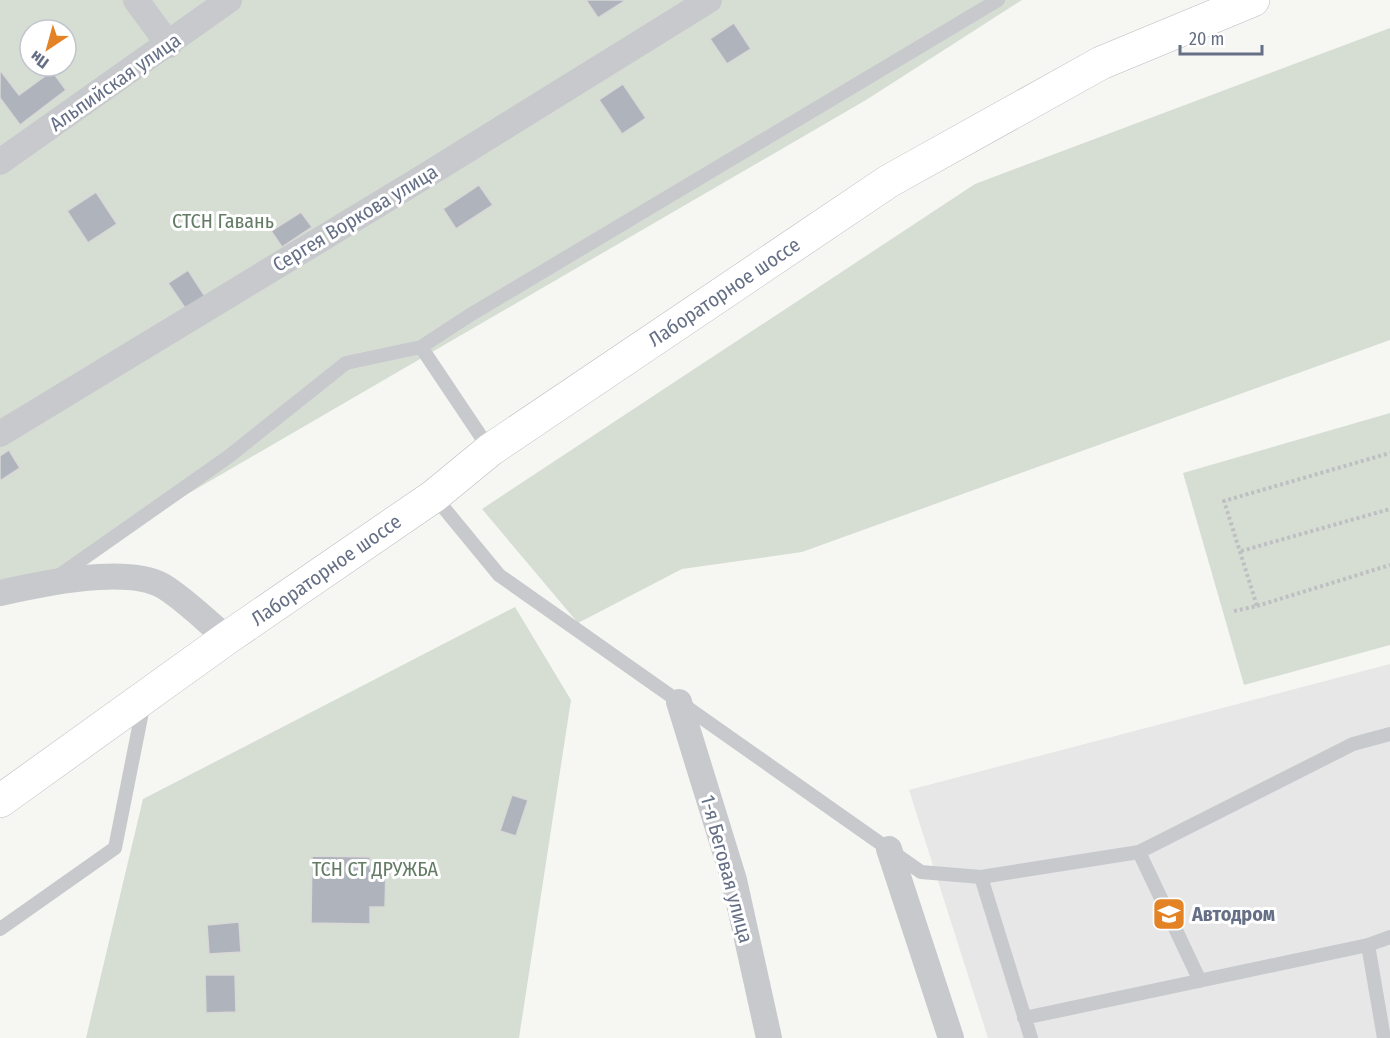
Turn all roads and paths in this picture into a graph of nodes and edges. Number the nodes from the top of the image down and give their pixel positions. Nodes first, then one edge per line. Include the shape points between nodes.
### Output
1 (136, 0) edge
2 (229, 0) edge
3 (709, 0) edge
4 (998, 0) edge
5 (1253, 0) edge
6 (169, 45) junction
7 (1, 160) edge
8 (421, 347) junction
9 (0, 434) edge
10 (490, 450) junction
11 (1390, 453) edge
12 (434, 496) junction
13 (1390, 509) edge
14 (1240, 552) junction
15 (1390, 565) edge
16 (50, 581) junction
17 (0, 593) edge
18 (1257, 606) junction
19 (1234, 611) dead end
20 (227, 638) junction
21 (145, 697) junction
22 (679, 702) junction
23 (1390, 735) edge
24 (0, 801) edge
25 (889, 849) junction
26 (1139, 852) junction
27 (981, 877) junction
28 (0, 929) edge
29 (1382, 943) edge
30 (1200, 981) junction
31 (1024, 1018) junction
32 (769, 1038) edge
33 (951, 1038) edge
34 (1030, 1038) edge
35 (1384, 1038) edge

1 - 6 street
2 - 6 street, Альпийская улица
3 - 9 street, Сергея Воркова улица
4 - 8 lane
5 - 10 main road, Лабораторное шоссе via 1101,63 889,181
6 - 7 street, Альпийская улица
8 - 10 lane
8 - 16 lane via 346,363 228,457
10 - 12 main road, Лабораторное шоссе
11 - 14 path via 1224,501
12 - 20 main road, Лабораторное шоссе
12 - 22 lane via 499,575
13 - 14 path
14 - 18 path
15 - 18 path
16 - 17 street
16 - 20 street via 122,577 162,585
18 - 19 path
20 - 21 main road, Лабораторное шоссе
21 - 24 main road, Лабораторное шоссе
21 - 28 lane via 115,848
22 - 25 lane
22 - 32 street, 1-я Беговая улица via 734,880
23 - 26 lane via 1353,744
25 - 27 lane via 921,872
25 - 33 street
26 - 27 lane
26 - 30 lane
27 - 31 lane
29 - 30 lane
29 - 35 lane
30 - 31 lane
31 - 34 lane

